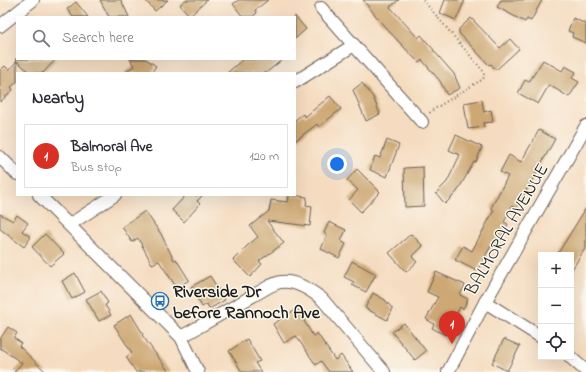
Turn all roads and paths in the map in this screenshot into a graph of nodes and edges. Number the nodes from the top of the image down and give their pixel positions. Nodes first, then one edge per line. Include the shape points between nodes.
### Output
1 (33, 0) edge
2 (423, 0) edge
3 (321, 8) dead end
4 (0, 26) edge
5 (354, 44) junction
6 (296, 81) edge
7 (422, 122) joint
8 (586, 126) edge
9 (0, 157) edge
10 (16, 173) edge
11 (40, 196) edge
12 (113, 196) edge
13 (69, 225) junction
14 (485, 302) junction
15 (538, 335) edge
16 (181, 337) junction
17 (573, 360) edge
18 (586, 371) edge
19 (198, 372) edge
20 (384, 372) edge
21 (448, 372) edge

1 - 4 street
2 - 7 path via 485,74 483,79 432,111
3 - 5 street
5 - 6 street
5 - 7 street
8 - 14 street, BALMORAL AVENUE
9 - 10 street
11 - 13 street
12 - 13 street
13 - 16 street
14 - 15 street
14 - 21 street, BALMORAL AVENUE
16 - 19 street
16 - 20 street via 270,286 281,282 289,283 312,291 322,299
17 - 18 street

